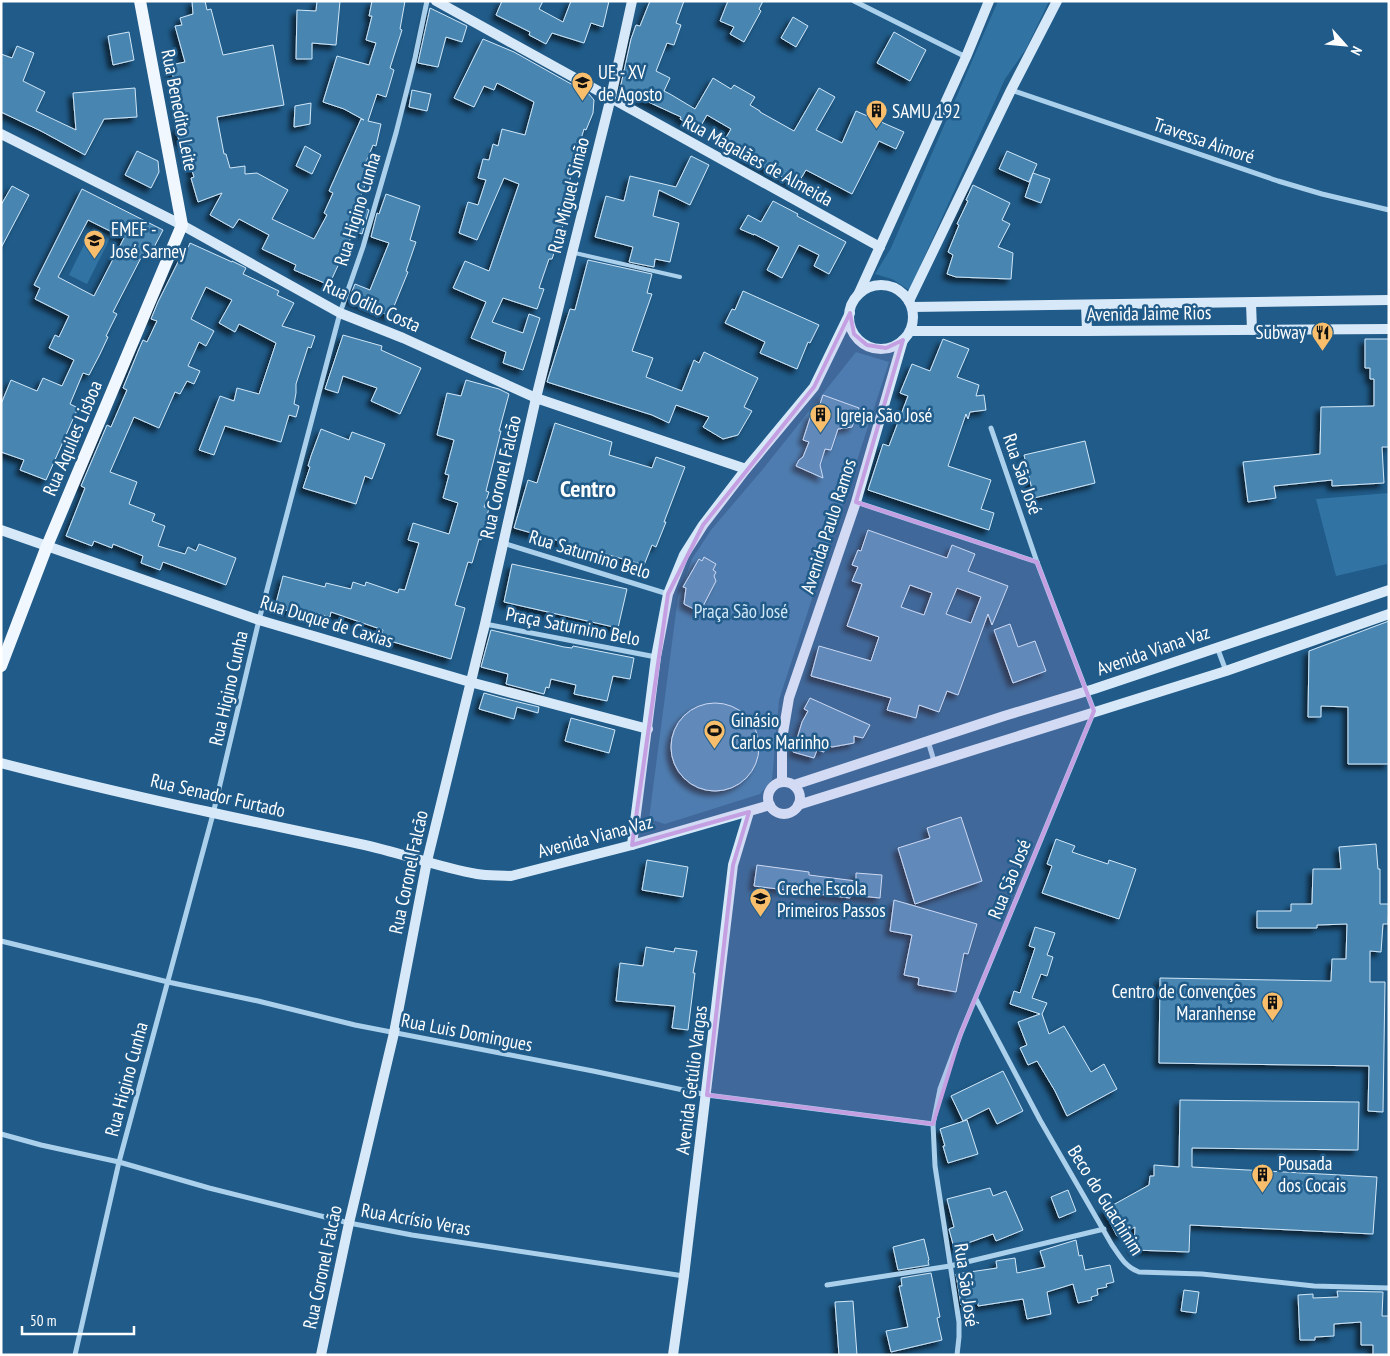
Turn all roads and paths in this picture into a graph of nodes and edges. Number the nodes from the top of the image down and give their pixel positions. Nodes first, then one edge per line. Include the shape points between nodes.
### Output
1 (140, 1) edge
2 (427, 1) edge
3 (436, 1) edge
4 (632, 1) edge
5 (854, 1) edge
6 (989, 1) edge
7 (1057, 1) edge
8 (966, 57) junction
9 (1011, 90) junction
10 (611, 97) junction
11 (1, 134) edge
12 (1389, 210) edge
13 (182, 225) junction
14 (880, 247) junction
15 (572, 252) junction
16 (680, 276) dead end
17 (858, 295) junction
18 (1389, 300) edge
19 (1251, 303) junction
20 (911, 304) junction
21 (1086, 305) junction
22 (340, 313) junction
23 (850, 313) junction
24 (1389, 329) edge
25 (1252, 330) junction
26 (910, 331) junction
27 (1086, 331) junction
28 (903, 340) junction
29 (536, 398) junction
30 (991, 428) dead end
31 (746, 469) junction
32 (856, 502) junction
33 (1, 530) edge
34 (503, 543) junction
35 (47, 546) junction
36 (1037, 562) junction
37 (1389, 590) edge
38 (668, 594) junction
39 (1389, 614) edge
40 (259, 620) junction
41 (484, 624) junction
42 (1217, 646) junction
43 (656, 657) junction
44 (1, 666) edge
45 (1226, 671) junction
46 (470, 682) junction
47 (1086, 691) junction
48 (1094, 711) junction
49 (648, 729) junction
50 (928, 740) junction
51 (934, 761) junction
52 (1, 763) edge
53 (782, 782) junction
54 (794, 785) junction
55 (770, 805) junction
56 (798, 805) junction
57 (749, 812) junction
58 (213, 814) junction
59 (632, 845) junction
60 (427, 861) junction
61 (1, 940) edge
62 (168, 982) junction
63 (976, 999) junction
64 (394, 1033) junction
65 (707, 1095) junction
66 (932, 1124) junction
67 (1, 1134) edge
68 (119, 1162) junction
69 (349, 1223) junction
70 (1104, 1229) junction
71 (950, 1266) junction
72 (684, 1276) junction
73 (827, 1285) dead end
74 (1389, 1288) edge
75 (75, 1355) edge
76 (321, 1355) edge
77 (673, 1355) edge
78 (957, 1355) edge

1 - 13 main road, Rua Benedito Leite
2 - 22 street, Rua Higino Cunha via 396,133
3 - 10 street, Rua Magalães de Almeida
4 - 10 street, Rua Miguel Simão
5 - 8 street
6 - 8 street
7 - 9 street
8 - 14 street
9 - 12 street, Travessa Aimoré via 1270,178
9 - 20 street
10 - 14 street, Rua Magalães de Almeida
10 - 15 street, Rua Miguel Simão
11 - 13 street, Rua Odilo Costa
13 - 22 street, Rua Odilo Costa
13 - 35 main road, Rua Aquiles Lisboa
14 - 17 street
15 - 16 lane
15 - 29 street, Rua Miguel Simão
17 - 20 street via 870,287 885,285 899,290
17 - 23 street
18 - 19 street, Avenida Jaime Rios
19 - 21 street, Avenida Jaime Rios
19 - 25 street
20 - 21 street, Avenida Jaime Rios
20 - 26 street
21 - 27 street
22 - 29 street, Rua Odilo Costa
22 - 40 street, Rua Higino Cunha
23 - 28 street via 854,334 867,345 886,348
23 - 31 street via 814,388
24 - 25 street, Avenida Jaime Rios
25 - 27 street, Avenida Jaime Rios
26 - 27 street, Avenida Jaime Rios
26 - 28 street
28 - 32 street, Avenida Paulo Ramos
29 - 31 street, Rua Odilo Costa
29 - 34 street, Rua Coronel Falcão
30 - 36 street, Rua São José
31 - 38 street via 684,555
32 - 36 street
32 - 53 street, Avenida Paulo Ramos via 789,698 782,739
33 - 35 street, Rua Duque de Caxias
34 - 38 street, Rua Saturnino Belo
34 - 41 street, Rua Coronel Falcão
35 - 40 street, Rua Duque de Caxias
35 - 44 main road, Rua Aquiles Lisboa
36 - 47 street, Rua São José
37 - 42 street, Avenida Viana Vaz
38 - 43 street
39 - 45 street, Avenida Viana Vaz
40 - 46 street, Rua Duque de Caxias
40 - 58 street, Rua Higino Cunha
41 - 43 street, Praça Saturnino Belo
41 - 46 street, Rua Coronel Falcão
42 - 45 street
42 - 47 street, Avenida Viana Vaz
43 - 49 street
45 - 48 street, Avenida Viana Vaz
46 - 49 street, Rua Duque de Caxias
46 - 60 street, Rua Coronel Falcão
47 - 48 street, Rua São José
47 - 50 street, Avenida Viana Vaz
48 - 51 street, Avenida Viana Vaz
48 - 63 street, Rua São José
49 - 59 street
50 - 51 street
50 - 54 street, Avenida Viana Vaz
51 - 56 street, Avenida Viana Vaz
52 - 58 street, Rua Senador Furtado
53 - 54 street
53 - 55 street via 770,791
54 - 56 street via 799,794
55 - 56 street via 782,813 791,812
55 - 57 street, Avenida Viana Vaz
57 - 59 street, Avenida Viana Vaz
57 - 65 street, Avenida Getúlio Vargas via 733,865
58 - 60 street, Rua Senador Furtado via 394,851
58 - 62 street, Rua Higino Cunha
59 - 60 street, Avenida Viana Vaz via 511,876 478,874
60 - 64 street, Rua Coronel Falcão
61 - 62 street, Rua Luis Domingues
62 - 64 street, Rua Luis Domingues
62 - 68 street, Rua Higino Cunha
63 - 66 street, Rua São José via 940,1090
63 - 70 street, Beco do Guachinim via 1040,1120
64 - 65 street, Rua Luis Domingues
64 - 69 street, Rua Coronel Falcão
65 - 66 street, Rua Luis Domingues
65 - 72 street, Avenida Getúlio Vargas
66 - 71 street, Rua São José
67 - 68 street, Rua Acrísio Veras
68 - 69 street, Rua Acrísio Veras
68 - 75 street, Rua Higino Cunha
69 - 72 street, Rua Acrísio Veras via 412,1236
69 - 76 street, Rua Coronel Falcão
70 - 71 street
70 - 74 street, Beco do Guachinim via 1126,1265 1139,1272 1202,1274 1314,1286
71 - 73 street
71 - 78 street, Rua São José via 960,1322
72 - 77 street, Avenida Getúlio Vargas

